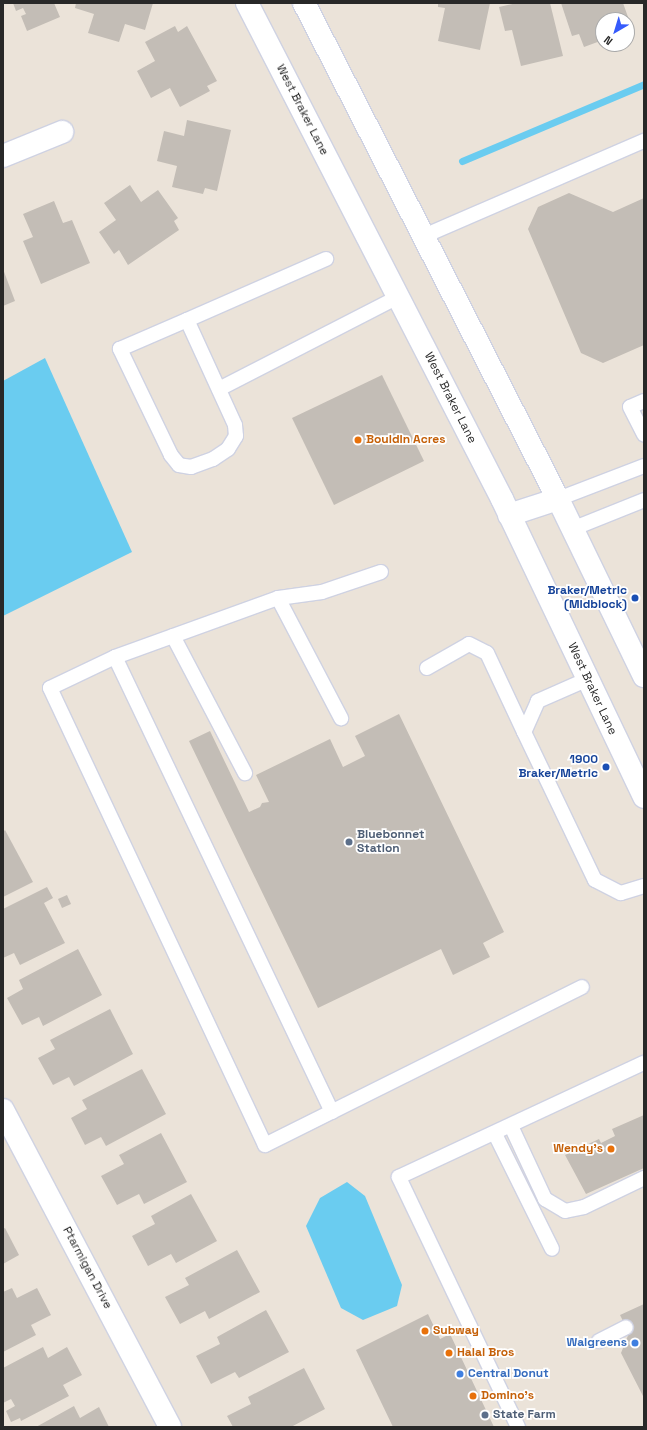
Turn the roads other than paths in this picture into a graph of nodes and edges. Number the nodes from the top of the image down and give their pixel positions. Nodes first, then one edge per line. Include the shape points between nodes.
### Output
1 (247, 3) edge
2 (304, 3) edge
3 (62, 132) dead end
4 (644, 141) edge
5 (3, 156) edge
6 (424, 236) junction
7 (326, 259) dead end
8 (398, 297) junction
9 (187, 320) junction
10 (219, 389) junction
11 (644, 401) edge
12 (644, 435) edge
13 (644, 466) edge
14 (558, 499) junction
15 (644, 500) edge
16 (509, 515) junction
17 (572, 529) junction
18 (381, 572) dead end
19 (278, 598) junction
20 (173, 636) junction
21 (115, 657) junction
22 (427, 668) dead end
23 (644, 676) edge
24 (588, 679) junction
25 (341, 718) dead end
26 (524, 732) junction
27 (245, 773) dead end
28 (644, 797) edge
29 (644, 886) edge
30 (582, 987) dead end
31 (644, 1063) edge
32 (3, 1110) edge
33 (332, 1112) junction
34 (511, 1126) junction
35 (495, 1134) junction
36 (644, 1178) edge
37 (552, 1249) dead end
38 (626, 1328) dead end
39 (599, 1341) dead end
40 (170, 1427) edge
41 (518, 1427) edge

1 - 8 main road, West Braker Lane
2 - 6 main road
3 - 5 main road
4 - 6 lane
6 - 14 main road
7 - 9 lane
8 - 10 lane
8 - 16 main road, West Braker Lane
9 - 10 lane
9 - 10 lane via 120,349 171,455 179,465 191,467 213,459 228,449 236,436 235,425
11 - 12 lane via 630,407
13 - 14 lane
14 - 16 main road
14 - 17 main road
15 - 17 lane
16 - 24 main road, West Braker Lane
17 - 23 main road
18 - 19 lane via 322,592
19 - 20 lane
19 - 25 lane
20 - 21 lane
20 - 27 lane
21 - 33 lane
21 - 33 lane via 50,688 265,1145
22 - 26 lane via 468,644 488,653
24 - 26 lane via 538,701
24 - 28 main road, West Braker Lane
26 - 29 lane via 595,880 621,893
30 - 33 lane
31 - 34 lane
32 - 40 main road, Ptarmigan Drive
34 - 35 lane
34 - 36 lane via 545,1199 564,1211 584,1207
35 - 37 lane
35 - 41 lane via 399,1177
38 - 39 lane

